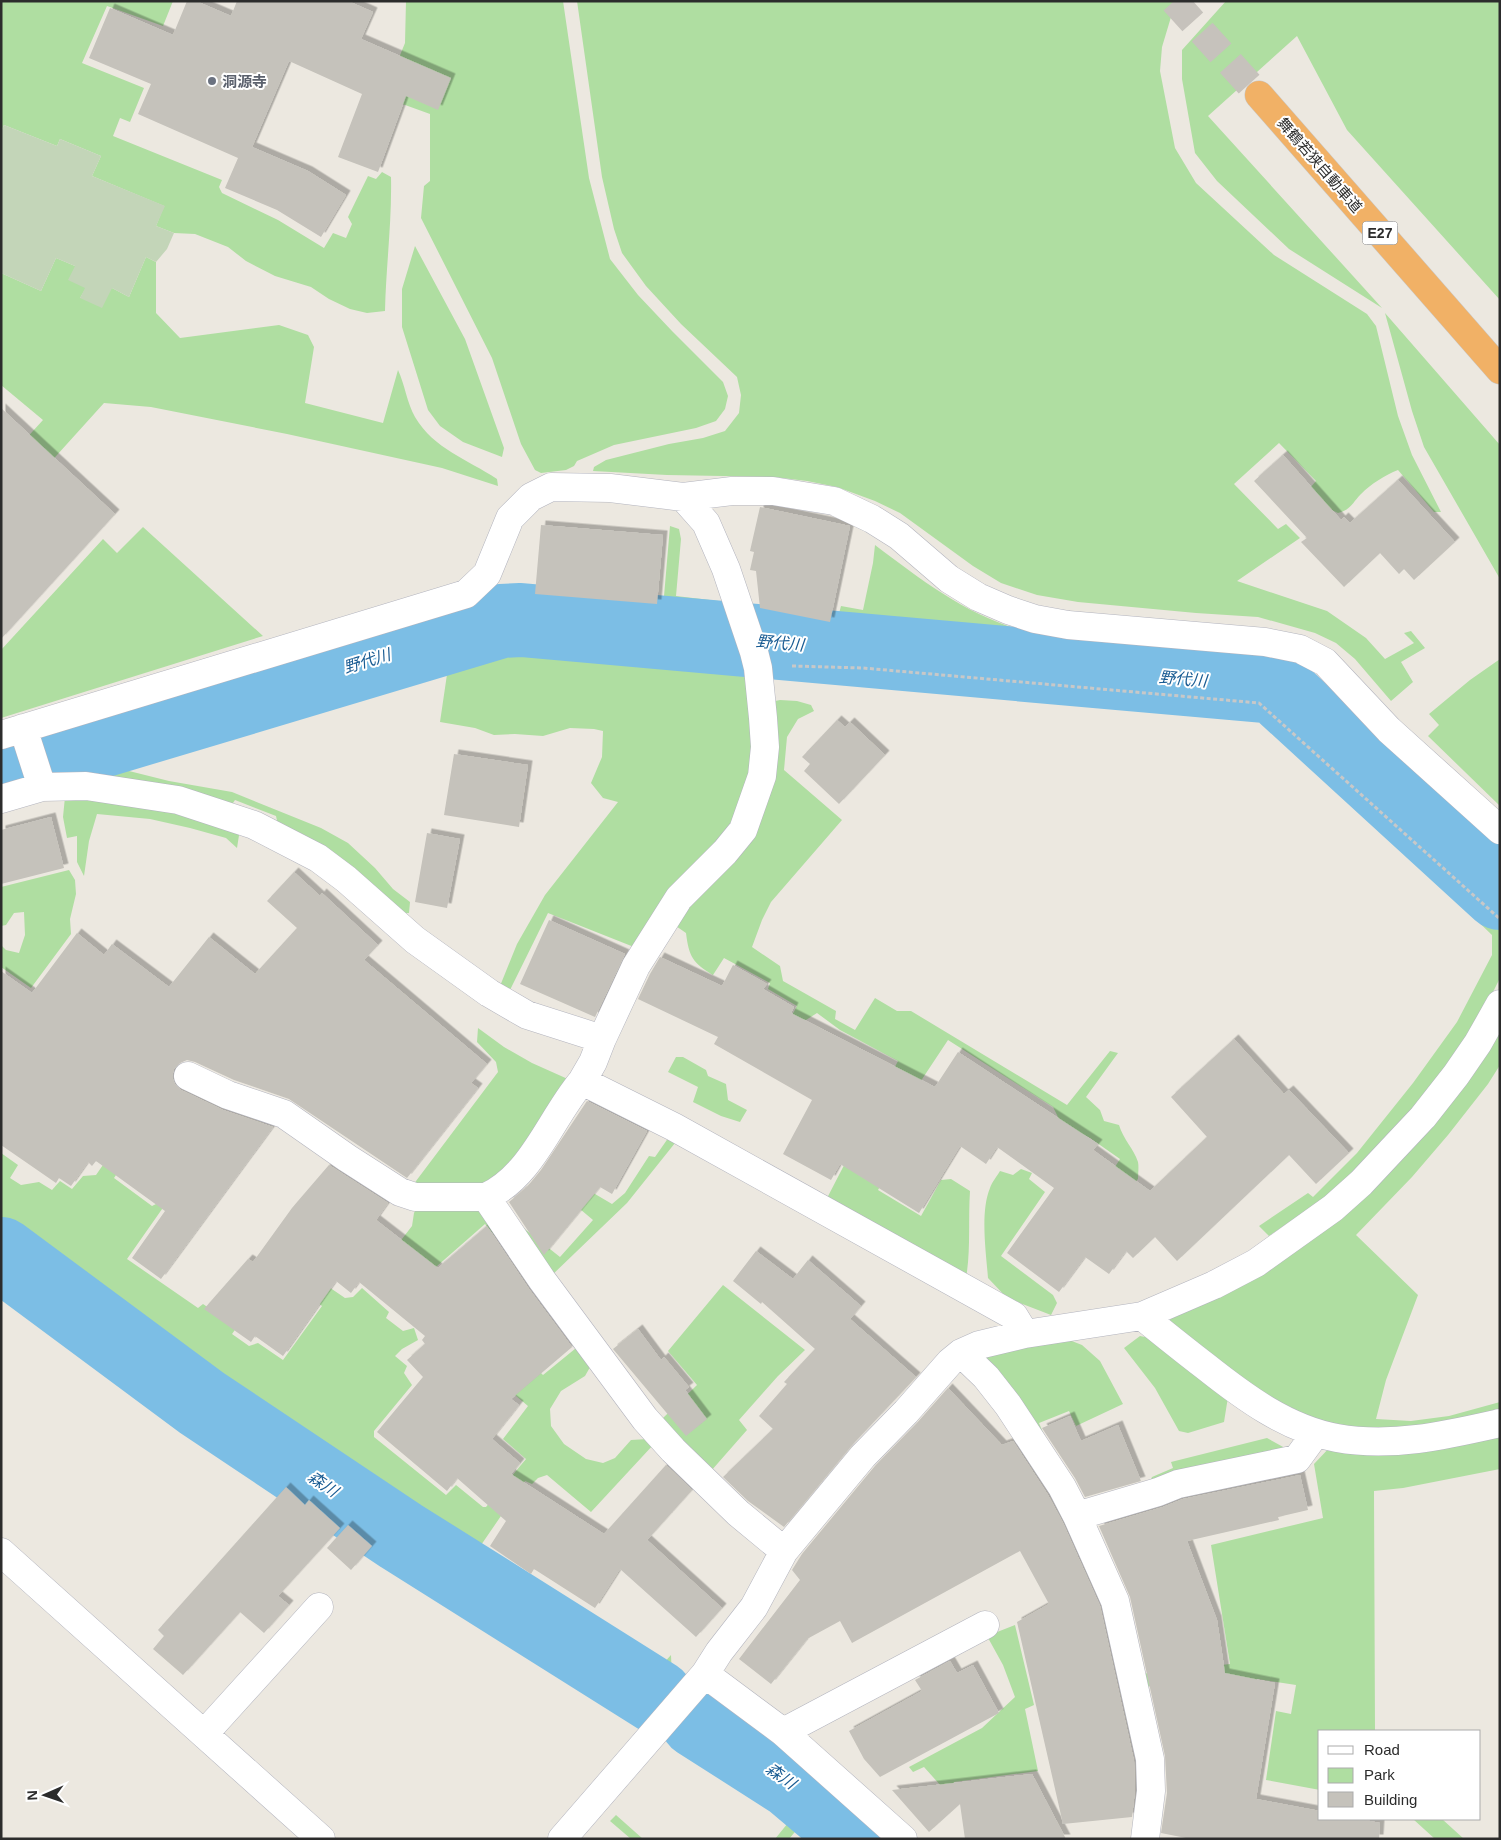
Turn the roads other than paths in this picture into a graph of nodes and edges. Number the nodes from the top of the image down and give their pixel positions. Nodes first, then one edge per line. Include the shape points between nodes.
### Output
1 (1259, 94) tunnel mouth
2 (1500, 370) edge
3 (683, 497) junction
4 (17, 736) edge
5 (40, 780) junction
6 (1, 799) edge
7 (1500, 830) edge
8 (1500, 1004) edge
9 (602, 1039) junction
10 (188, 1076) dead end
11 (582, 1081) junction
12 (486, 1198) junction
13 (1142, 1316) junction
14 (1025, 1334) junction
15 (961, 1353) junction
16 (1500, 1422) edge
17 (1316, 1433) junction
18 (1077, 1516) junction
19 (784, 1551) junction
20 (1, 1552) edge
21 (319, 1607) dead end
22 (985, 1624) dead end
23 (705, 1674) junction
24 (782, 1732) junction
25 (204, 1734) junction
26 (321, 1839) edge
27 (562, 1839) edge
28 (902, 1839) edge
29 (1145, 1839) edge

1 - 2 highway, 舞鶴若狭自動車道 / E27
3 - 4 street via 610,488 551,487 532,497 510,518 487,574 466,594
3 - 7 street via 732,490 765,491 834,501 899,536 949,579 978,597 1035,619 1068,625 1266,642 1300,649 1325,662 1388,730
3 - 9 street via 706,523 726,569 753,650 764,718 762,776 743,830 679,898 636,966
4 - 5 street
5 - 6 street
5 - 9 street via 178,800 254,825 318,858 415,940 489,993 527,1015
8 - 13 street via 1478,1043 1428,1110 1333,1208 1256,1263
9 - 11 street via 594,1062
10 - 12 street via 228,1095 284,1114 400,1192 415,1197
11 - 12 street via 531,1158 500,1191
11 - 14 street via 674,1127 1014,1316
12 - 19 street via 645,1419 738,1513
13 - 14 street
13 - 17 street via 1238,1393 1271,1413
14 - 15 street via 979,1345
15 - 18 street via 1008,1405 1062,1487
15 - 19 street via 863,1456
16 - 17 street via 1413,1440 1355,1440
17 - 18 street via 1297,1459 1178,1484
18 - 29 street via 1115,1601 1150,1759 1152,1791
19 - 23 street via 754,1607
20 - 25 street
21 - 25 street
22 - 24 street
23 - 24 street
23 - 27 street
24 - 28 street
25 - 26 street

